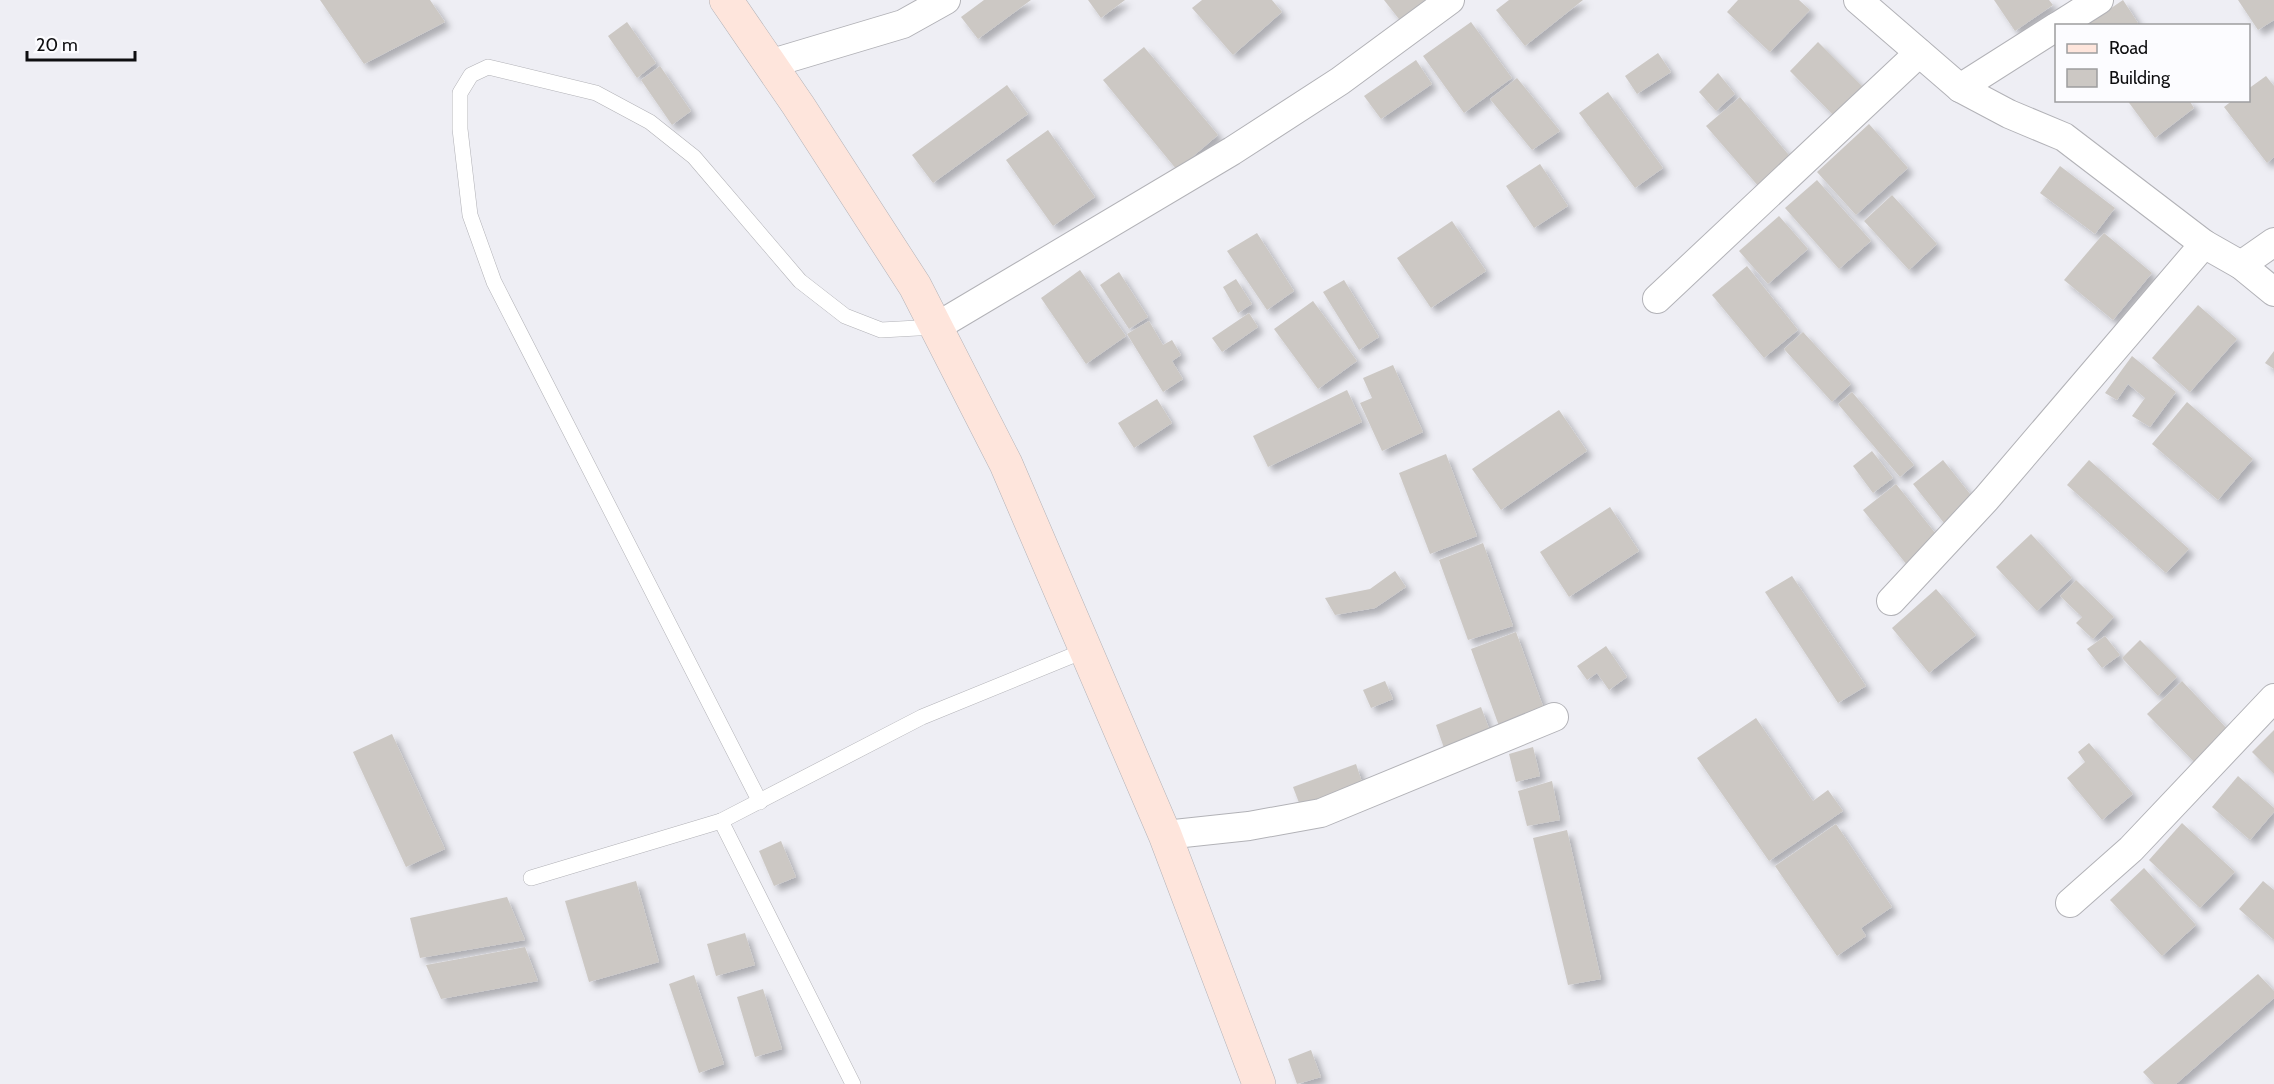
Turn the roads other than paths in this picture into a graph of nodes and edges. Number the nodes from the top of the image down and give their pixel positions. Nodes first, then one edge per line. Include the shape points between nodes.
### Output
1 (726, 0) edge
2 (946, 0) edge
3 (1450, 0) edge
4 (1858, 0) edge
5 (2099, 0) edge
6 (2060, 24) edge
7 (2055, 27) edge
8 (1919, 53) junction
9 (769, 64) junction
10 (1959, 88) junction
11 (2274, 242) edge
12 (2204, 244) junction
13 (2241, 265) junction
14 (2274, 292) edge
15 (1657, 299) dead end
16 (936, 327) junction
17 (1891, 601) dead end
18 (1086, 650) junction
19 (2274, 698) edge
20 (1554, 717) dead end
21 (760, 802) junction
22 (721, 820) junction
23 (1165, 835) junction
24 (531, 878) dead end
25 (2070, 903) dead end
26 (853, 1084) edge
27 (1259, 1084) edge

1 - 9 main road
2 - 9 street via 903,24
3 - 16 street via 1340,81 1232,151
4 - 8 street
5 - 6 street
7 - 10 street
8 - 10 street
8 - 15 street
9 - 16 main road via 915,286
10 - 12 street via 2064,137
11 - 13 street
12 - 13 street
12 - 17 street via 1986,499
13 - 14 street
16 - 18 main road via 1006,464
16 - 21 lane via 881,330 845,316 800,281 694,157 650,122 596,93 488,67 471,75 460,93 470,215 494,282
18 - 21 lane via 922,717
18 - 23 main road
19 - 25 street via 2131,849
20 - 23 street via 1321,813
21 - 22 lane
22 - 24 lane
22 - 26 lane
23 - 27 main road

